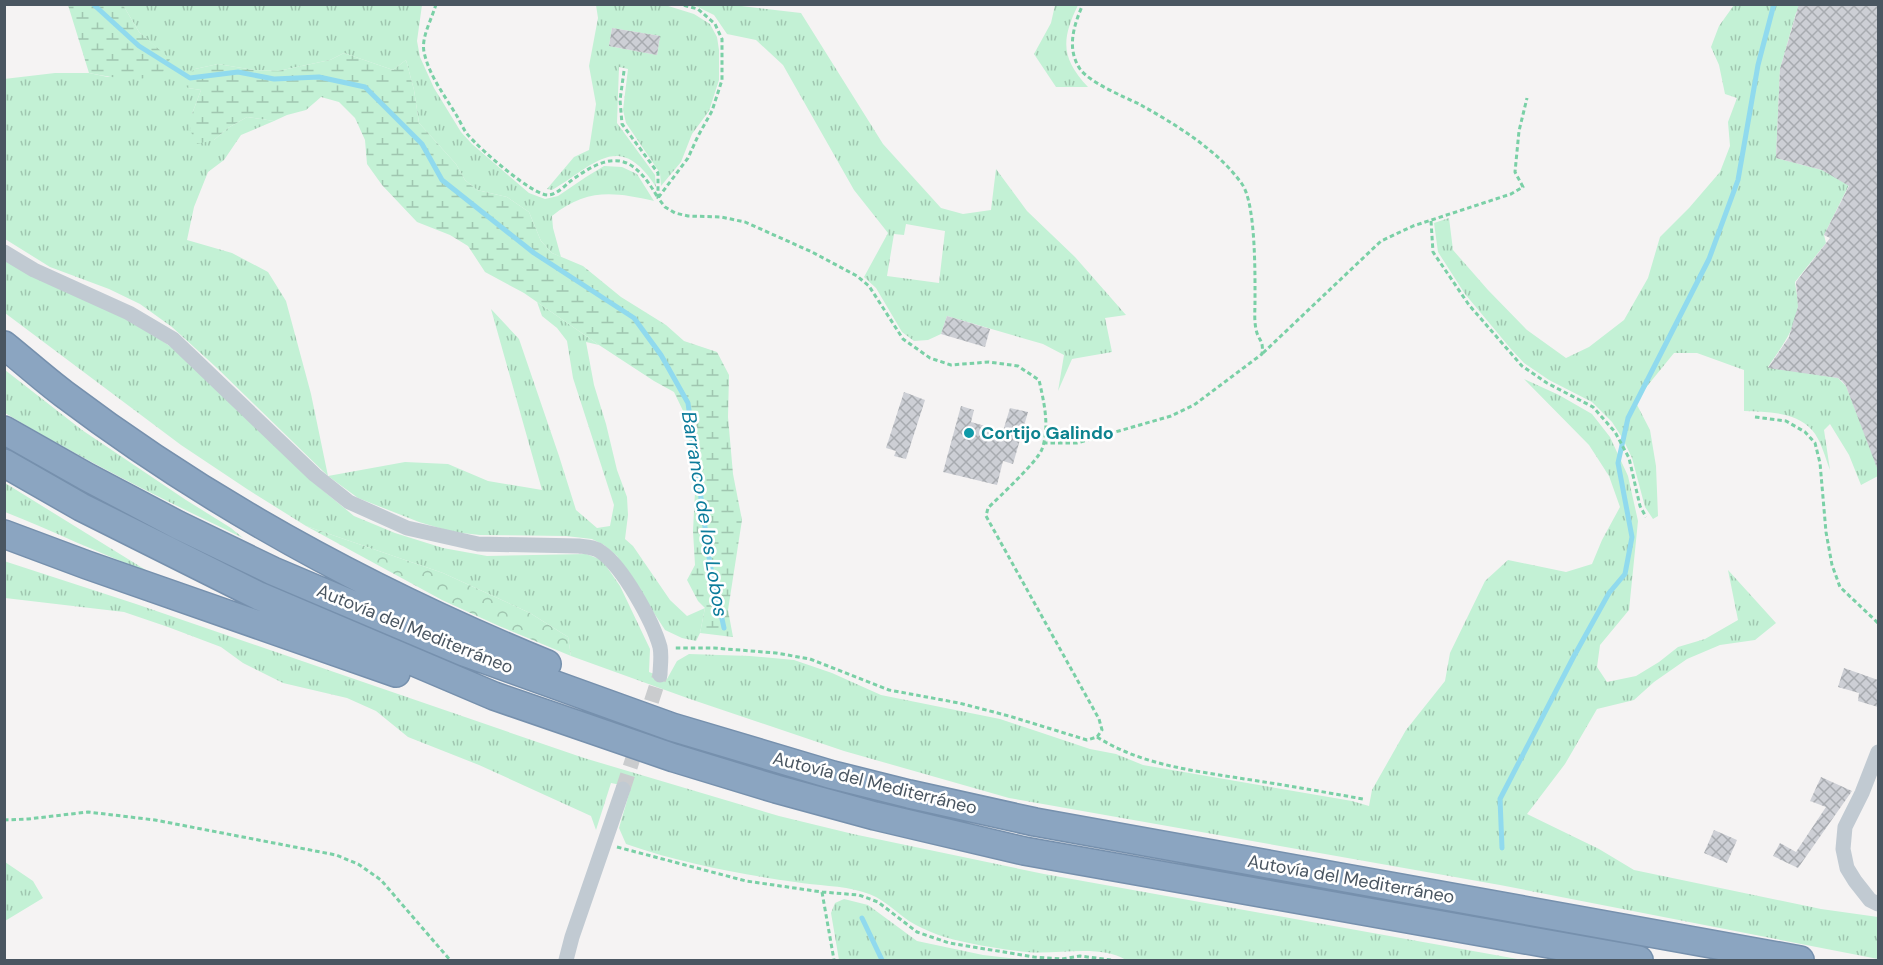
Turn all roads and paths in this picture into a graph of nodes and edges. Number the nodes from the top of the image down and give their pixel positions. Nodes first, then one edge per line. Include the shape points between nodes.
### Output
1 (436, 4) edge
2 (679, 4) edge
3 (1083, 4) edge
4 (624, 71) dead end
5 (1527, 98) dead end
6 (658, 198) junction
7 (1431, 221) junction
8 (4, 252) edge
9 (4, 345) edge
10 (1262, 354) junction
11 (1755, 417) dead end
12 (4, 430) edge
13 (1043, 444) junction
14 (4, 463) edge
15 (1646, 517) dead end
16 (4, 534) edge
17 (1878, 623) edge
18 (661, 650) junction
19 (660, 675) tunnel mouth
20 (494, 696) junction
21 (672, 727) junction
22 (1097, 737) junction
23 (1878, 752) edge
24 (622, 789) tunnel mouth
25 (1363, 799) dead end
26 (4, 820) edge
27 (604, 844) junction
28 (822, 892) junction
29 (1878, 904) edge
30 (450, 960) edge
31 (566, 960) edge
32 (834, 960) edge
33 (1111, 960) edge
34 (1639, 960) edge
35 (1800, 960) edge

1 - 6 path via 424,50 433,78 468,135 482,148 537,192 548,195 585,171 614,160 639,170
2 - 6 path via 698,9 715,24 722,39 722,81 688,158
3 - 10 path via 1071,45 1081,70 1182,129 1220,159 1244,186 1250,209 1256,330 1263,344
4 - 6 path via 622,124 658,173
5 - 7 path via 1515,172 1523,187 1511,195
6 - 13 path via 675,213 745,222 857,276 869,286 903,339 930,358 951,365 989,362 1018,366 1039,380 1045,408
7 - 10 path via 1381,241
7 - 15 path via 1434,252 1469,305 1522,366 1593,408 1615,432 1629,458
8 - 18 street via 173,339 315,475 349,502 406,528 441,537 478,544 579,546 604,554 629,583
9 - 21 highway via 132,443 326,561 476,634 637,701
10 - 13 path via 1194,405 1171,416 1077,443
11 - 17 path via 1786,421 1815,443 1826,532 1836,576 1840,587
12 - 21 highway, Autovía del Mediterráneo via 178,525 273,571 464,652
13 - 22 path via 1037,457 988,508 987,516 1099,718 1102,730
14 - 20 highway, Autovía del Mediterráneo via 81,507 259,596
16 - 20 highway via 424,682
18 - 19 street
18 - 22 path via 714,648 810,658 889,690 959,703 1087,740
20 - 34 highway, Autovía del Mediterráneo via 776,789 1013,848
21 - 35 highway, Autovía del Mediterráneo via 833,775 1035,822
22 - 25 path via 1141,758
23 - 29 street via 1845,827 1844,849 1847,868 1855,881
24 - 27 street
26 - 30 path via 88,812 155,820 336,855 381,880
27 - 28 path via 746,880
27 - 31 street
28 - 32 path
28 - 33 path via 859,895 878,902 917,932 949,943 1034,957

